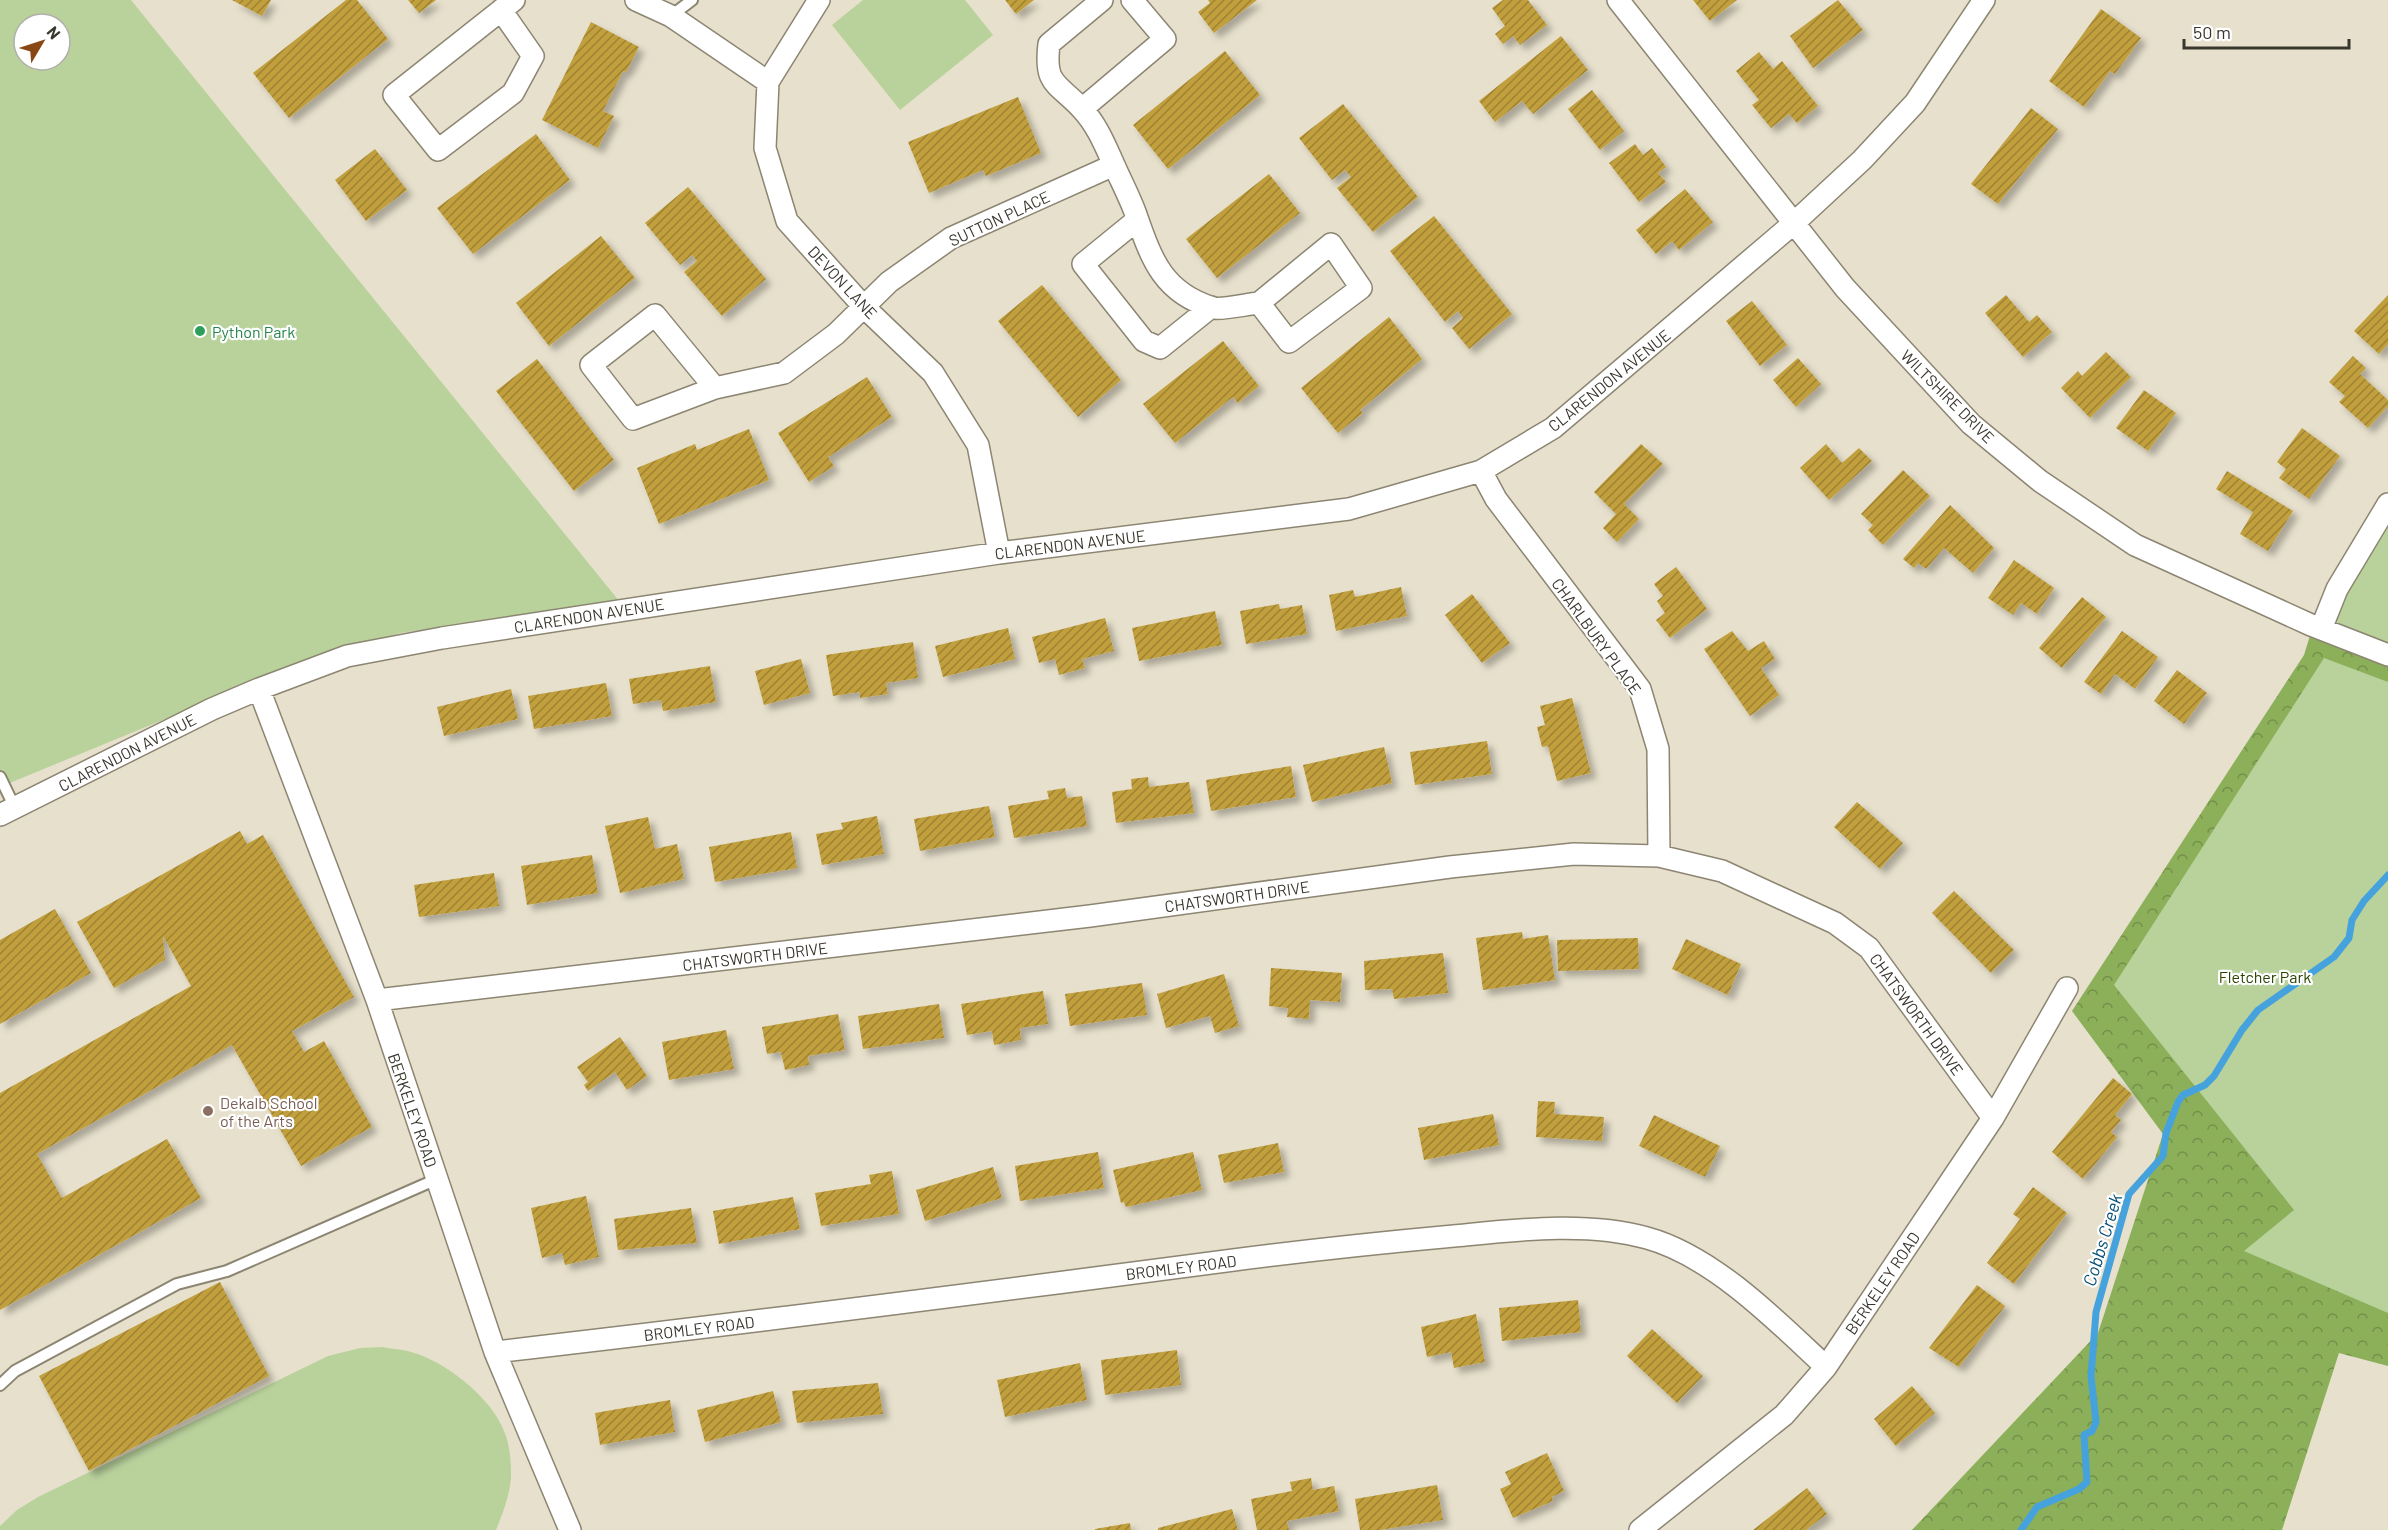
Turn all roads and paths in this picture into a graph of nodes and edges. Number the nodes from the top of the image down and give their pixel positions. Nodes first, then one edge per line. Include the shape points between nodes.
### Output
1 (636, 0) edge
2 (692, 0) edge
3 (819, 0) edge
4 (1102, 0) edge
5 (1132, 0) edge
6 (1618, 0) edge
7 (1984, 0) edge
8 (508, 5) edge
9 (671, 16) junction
10 (768, 82) junction
11 (1082, 109) junction
12 (1114, 165) junction
13 (1137, 220) junction
14 (1794, 223) junction
15 (1259, 303) junction
16 (864, 307) junction
17 (1211, 307) junction
18 (715, 388) junction
19 (1481, 471) junction
20 (2388, 504) edge
21 (999, 553) junction
22 (2321, 629) junction
23 (2388, 655) edge
24 (259, 689) junction
25 (0, 777) edge
26 (8, 812) edge
27 (1659, 856) junction
28 (2067, 988) dead end
29 (377, 1000) junction
30 (1993, 1119) junction
31 (436, 1179) junction
32 (495, 1352) junction
33 (1826, 1367) junction
34 (0, 1385) edge
35 (570, 1530) edge
36 (1640, 1530) edge

1 - 9 street
2 - 9 lane
3 - 10 street, DEVON LANE
4 - 11 street via 1049,44 1047,63 1054,84
5 - 11 street via 1165,39
6 - 14 street, WILTSHIRE DRIVE
7 - 14 street, CLARENDON AVENUE via 1915,103 1862,160
8 - 8 street via 394,95 438,150 513,93 533,56
9 - 10 street
10 - 16 street, DEVON LANE via 765,148 787,221
11 - 12 street via 1098,129
12 - 13 street
12 - 16 street, SUTTON PLACE via 951,238 889,282
13 - 17 street via 1159,272 1185,295
13 - 17 street via 1083,264 1144,341 1160,348
14 - 19 street, CLARENDON AVENUE via 1553,428
14 - 22 street, WILTSHIRE DRIVE via 1845,288 1971,424 2040,481 2135,545
15 - 15 street via 1289,342 1361,288 1331,244
15 - 17 street
16 - 18 street, SUTTON PLACE via 836,334 784,373
16 - 21 street, DEVON LANE via 933,373 978,445
18 - 18 street, SUTTON PLACE via 633,419 591,365 655,315
19 - 21 street, CLARENDON AVENUE via 1349,510
19 - 27 street, CHARLBURY PLACE via 1496,499 1640,689 1658,749
20 - 22 street via 2337,589
21 - 24 street, CLARENDON AVENUE via 442,638 347,656
22 - 23 street, WILTSHIRE DRIVE
24 - 26 street, CLARENDON AVENUE
24 - 29 street, BERKELEY ROAD
25 - 26 lane
27 - 29 street, CHATSWORTH DRIVE via 1563,855 1090,916
27 - 30 street, CHATSWORTH DRIVE via 1722,871 1835,923 1869,948
28 - 30 street, BERKELEY ROAD
29 - 31 street, BERKELEY ROAD
30 - 33 street, BERKELEY ROAD
31 - 32 street, BERKELEY ROAD
31 - 34 lane via 227,1271 177,1284 15,1371
32 - 33 street, BROMLEY ROAD via 1336,1247 1522,1230 1604,1229 1649,1238 1700,1262 1765,1309
32 - 35 street, BERKELEY ROAD
33 - 36 street, BERKELEY ROAD via 1784,1415

